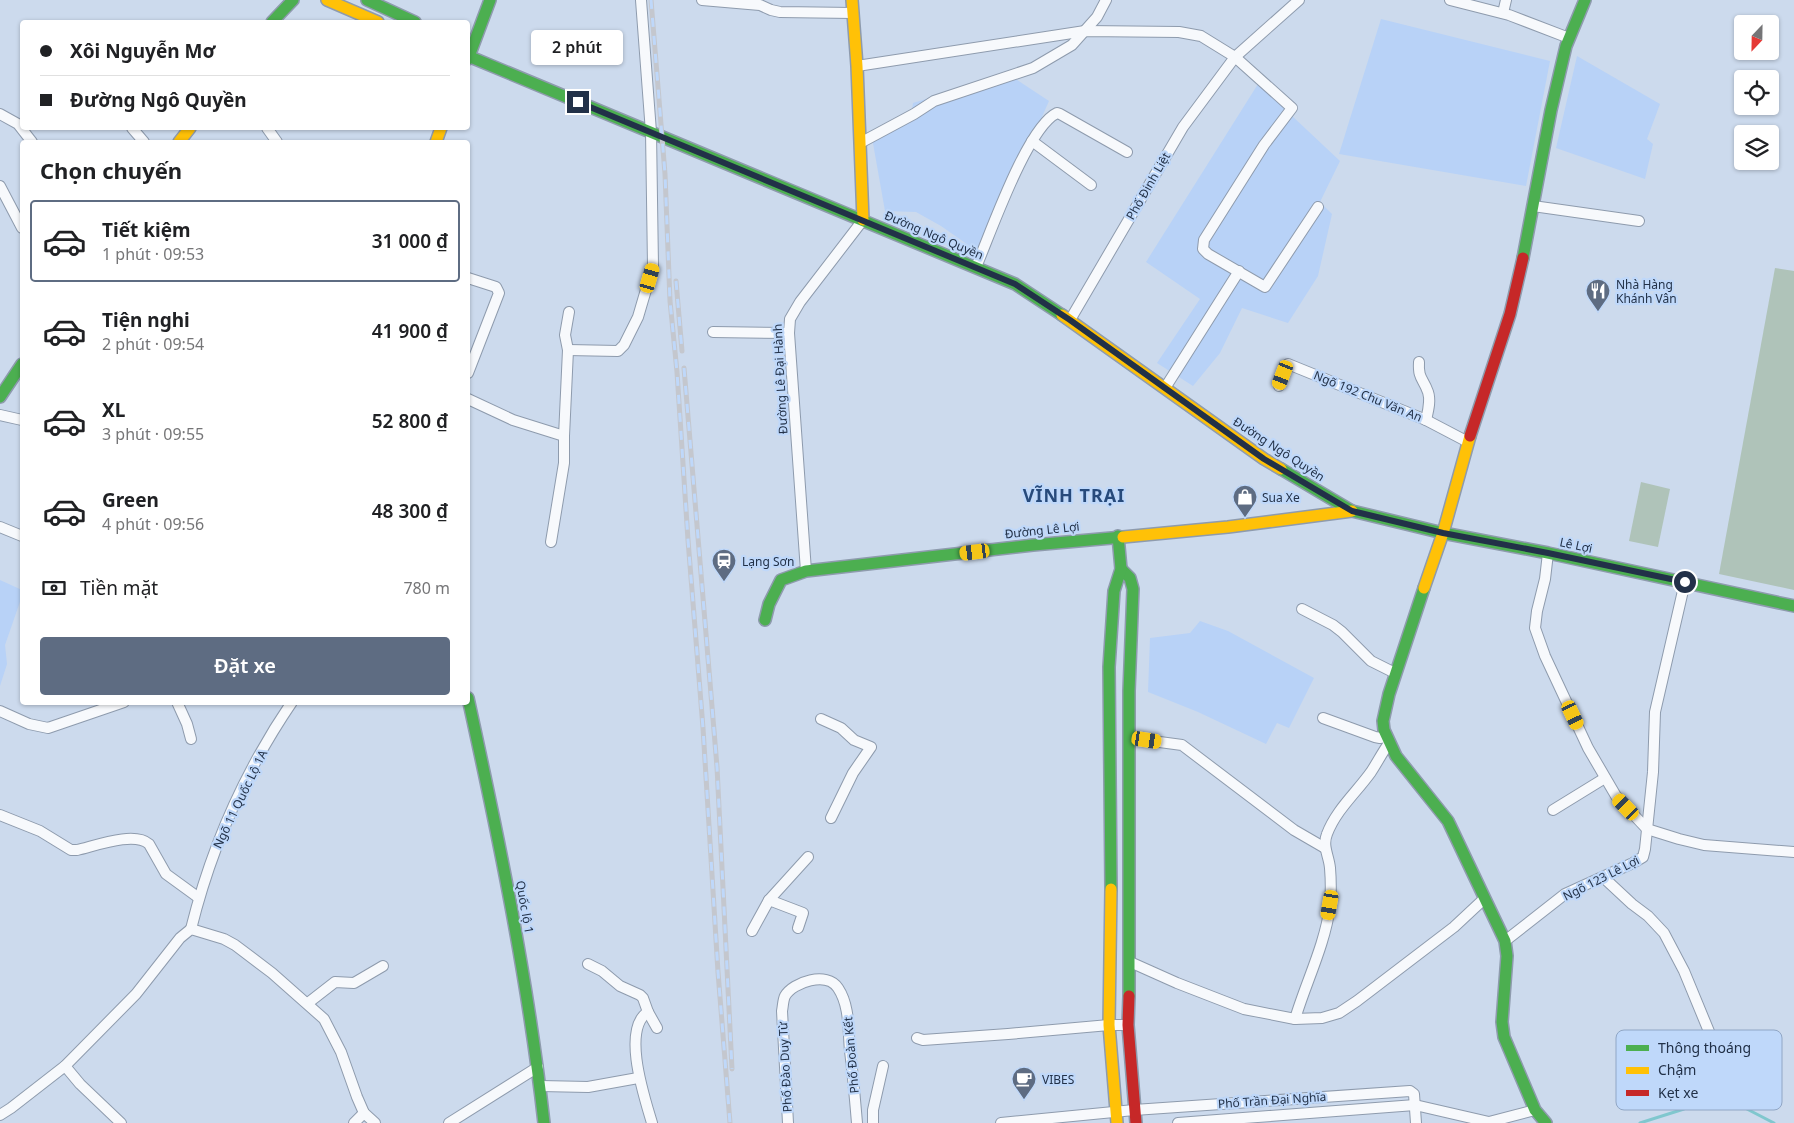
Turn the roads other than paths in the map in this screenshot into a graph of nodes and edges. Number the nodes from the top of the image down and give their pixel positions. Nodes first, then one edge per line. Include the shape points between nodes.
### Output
1 (294, 0) edge
2 (327, 0) edge
3 (366, 0) edge
4 (490, 0) edge
5 (641, 0) edge
6 (702, 0) edge
7 (852, 0) edge
8 (1106, 0) edge
9 (1299, 0) edge
10 (1450, 0) edge
11 (1506, 0) edge
12 (1585, 0) edge
13 (853, 13) junction
14 (1503, 13) junction
15 (274, 20) edge
16 (373, 20) edge
17 (411, 20) edge
18 (1085, 31) junction
19 (1569, 38) junction
20 (470, 52) edge
21 (1235, 57) junction
22 (470, 58) edge
23 (856, 66) junction
24 (0, 114) edge
25 (20, 127) edge
26 (23, 130) edge
27 (134, 130) edge
28 (188, 130) edge
29 (651, 132) junction
30 (30, 140) edge
31 (142, 140) edge
32 (181, 140) edge
33 (1032, 141) junction
34 (860, 143) junction
35 (1127, 152) dead end
36 (1091, 185) dead end
37 (0, 186) edge
38 (1533, 206) junction
39 (1318, 207) dead end
40 (863, 220) junction
41 (1639, 221) dead end
42 (20, 224) edge
43 (976, 267) junction
44 (1239, 271) junction
45 (470, 279) edge
46 (569, 312) dead end
47 (1070, 320) junction
48 (713, 332) dead end
49 (789, 333) junction
50 (568, 350) junction
51 (1420, 362) dead end
52 (20, 367) edge
53 (470, 368) edge
54 (1279, 386) dead end
55 (1165, 388) junction
56 (0, 397) edge
57 (470, 400) edge
58 (0, 415) edge
59 (20, 420) edge
60 (1426, 420) junction
61 (564, 436) junction
62 (1468, 442) junction
63 (1352, 511) junction
64 (0, 527) edge
65 (1443, 533) junction
66 (20, 535) edge
67 (1118, 536) junction
68 (552, 542) dead end
69 (1548, 553) junction
70 (1121, 569) junction
71 (806, 571) junction
72 (1685, 582) junction
73 (1794, 606) edge
74 (1302, 609) dead end
75 (765, 620) dead end
76 (1130, 666) junction
77 (1109, 667) junction
78 (1395, 673) junction
79 (115, 705) edge
80 (178, 705) edge
81 (290, 705) edge
82 (470, 705) edge
83 (0, 711) edge
84 (1323, 718) dead end
85 (821, 719) dead end
86 (1130, 738) junction
87 (191, 739) dead end
88 (1387, 740) junction
89 (1605, 778) junction
90 (1130, 784) junction
91 (1109, 785) junction
92 (1553, 810) dead end
93 (0, 815) edge
94 (831, 818) dead end
95 (1647, 829) junction
96 (1326, 848) junction
97 (1794, 852) edge
98 (808, 857) dead end
99 (1603, 877) junction
100 (199, 898) junction
101 (1484, 899) junction
102 (768, 900) junction
103 (798, 928) dead end
104 (191, 929) junction
105 (752, 931) dead end
106 (1505, 941) junction
107 (1111, 948) junction
108 (1130, 949) junction
109 (1130, 962) junction
110 (588, 964) dead end
111 (383, 966) dead end
112 (308, 1003) junction
113 (782, 1011) joint
114 (648, 1012) junction
115 (1295, 1019) junction
116 (1109, 1025) junction
117 (1128, 1025) junction
118 (658, 1028) dead end
119 (1709, 1030) edge
120 (917, 1038) dead end
121 (64, 1066) junction
122 (883, 1066) dead end
123 (538, 1067) junction
124 (638, 1078) junction
125 (541, 1086) junction
126 (1415, 1105) junction
127 (1134, 1110) junction
128 (1531, 1111) junction
129 (364, 1113) junction
130 (0, 1115) edge
131 (1116, 1117) edge
132 (1025, 1122) edge
133 (121, 1123) edge
134 (354, 1123) edge
135 (375, 1123) edge
136 (449, 1123) edge
137 (544, 1123) edge
138 (652, 1123) edge
139 (788, 1123) edge
140 (857, 1123) edge
141 (873, 1123) edge
142 (1001, 1123) edge
143 (1136, 1123) edge
144 (1178, 1123) edge
145 (1416, 1123) edge
146 (1522, 1123) edge
147 (1546, 1123) edge

1 - 15 main road
2 - 16 main road
3 - 17 main road
4 - 20 main road
5 - 29 street
6 - 13 street via 760,5 780,12
7 - 13 main road
8 - 18 street
9 - 21 street, Phố Đinh Liệt
10 - 14 street
11 - 14 street
12 - 19 main road
13 - 23 main road
14 - 19 street
18 - 21 street via 1179,32 1202,36
18 - 23 street
18 - 34 street via 1072,45 1033,68 934,101
19 - 38 main road via 1551,110
21 - 44 street via 1292,108 1264,145 1204,240 1203,249 1208,254
21 - 47 street, Phố Đinh Liệt via 1183,127
22 - 29 main road, Đường Ngô Quyền
23 - 34 main road
24 - 25 street
26 - 30 street
27 - 31 street
28 - 32 main road
29 - 40 main road, Đường Ngô Quyền
29 - 50 street via 653,266 638,317 618,352
33 - 35 street via 1045,122 1057,113
33 - 36 street
33 - 43 street via 1018,165
34 - 40 main road
37 - 42 street
38 - 41 street
38 - 62 main road via 1510,314
39 - 44 street via 1265,287
40 - 43 main road, Đường Ngô Quyền
40 - 49 street, Đường Lê Đại Hành via 800,302 790,319
43 - 47 main road, Đường Ngô Quyền via 1015,284
44 - 55 street
45 - 53 street via 496,287 499,293
46 - 50 street via 565,335
47 - 55 main road, Đường Ngô Quyền
48 - 49 street
49 - 71 street, Đường Lê Đại Hành
50 - 61 street
51 - 60 street via 1420,378 1428,392
52 - 56 main road
54 - 60 street, Ngõ 192 Chu Văn An via 1288,364
55 - 63 main road, Đường Ngô Quyền via 1264,459
57 - 61 street via 513,420
58 - 59 street
60 - 62 street, Ngõ 192 Chu Văn An
61 - 68 street via 564,463
62 - 65 main road
63 - 65 main road, Lê Lợi
63 - 67 main road, Đường Lê Lợi via 1228,527
64 - 66 street
65 - 69 main road, Lê Lợi
65 - 78 main road
67 - 70 main road
67 - 71 main road, Đường Lê Lợi
69 - 72 main road, Lê Lợi
69 - 89 street via 1535,628 1588,748
70 - 76 main road via 1130,578 1132,590
70 - 77 main road via 1114,591
71 - 75 main road, Đường Lê Lợi via 781,580
72 - 73 main road, Lê Lợi
72 - 95 street, Ngõ 123 Lê Lợi via 1655,712
74 - 78 street via 1333,625 1372,661
76 - 77 main road
76 - 86 main road
77 - 91 main road
78 - 88 main road via 1384,710
79 - 83 street via 48,728 29,724
80 - 87 street
81 - 100 street, Ngõ 11 Quốc Lộ 1A via 255,763 224,826
82 - 123 main road, Quốc lộ 1 via 502,855
84 - 88 street
85 - 94 street via 871,747 853,773
86 - 90 main road
86 - 96 street via 1182,745 1294,830
88 - 96 street via 1370,773 1334,820 1326,836
88 - 101 main road via 1448,821
89 - 92 street
89 - 95 street via 1616,796
90 - 91 main road
90 - 108 main road
91 - 107 main road
93 - 100 street via 40,831 71,850 134,838 145,841 166,874
95 - 97 street via 1704,845
95 - 99 street, Ngõ 123 Lê Lợi via 1643,857
96 - 115 street via 1330,865 1330,905
98 - 102 street
99 - 106 street, Ngõ 123 Lê Lợi via 1565,894
99 - 119 street via 1664,933 1684,970
100 - 104 street, Ngõ 11 Quốc Lộ 1A
101 - 106 main road
101 - 115 street via 1407,964 1339,1012 1322,1018
102 - 103 street via 803,913
102 - 105 street
104 - 112 street via 235,945
104 - 121 street via 180,938 136,994
106 - 128 main road via 1504,1037
107 - 108 main road
107 - 116 main road
108 - 109 main road
109 - 115 street via 1244,1009
109 - 117 main road
110 - 114 street via 620,986 640,995
111 - 112 street via 354,983 335,982
112 - 129 street via 332,1032
113 - 139 street, Phố Đào Duy Từ
113 - 140 street, Phố Đoàn Kết via 784,997 790,990 813,980 827,979 838,988 846,1010
114 - 118 street
114 - 124 street via 641,1018 636,1040
116 - 117 street
116 - 120 street
116 - 131 main road
117 - 127 main road
121 - 130 street
121 - 133 street
122 - 141 street
123 - 125 main road, Quốc lộ 1
123 - 136 street
124 - 125 street via 588,1087
124 - 138 street
125 - 137 main road, Quốc lộ 1
126 - 127 street, Phố Trần Đại Nghĩa via 1414,1094 1410,1091
126 - 128 street, Phố Trần Đại Nghĩa via 1489,1122
126 - 144 street, Phố Trần Đại Nghĩa
126 - 145 street
127 - 131 street, Phố Trần Đại Nghĩa
127 - 143 main road
128 - 146 street
128 - 147 main road
129 - 134 street
129 - 135 street
131 - 132 street, Phố Trần Đại Nghĩa
132 - 142 street, Phố Trần Đại Nghĩa

